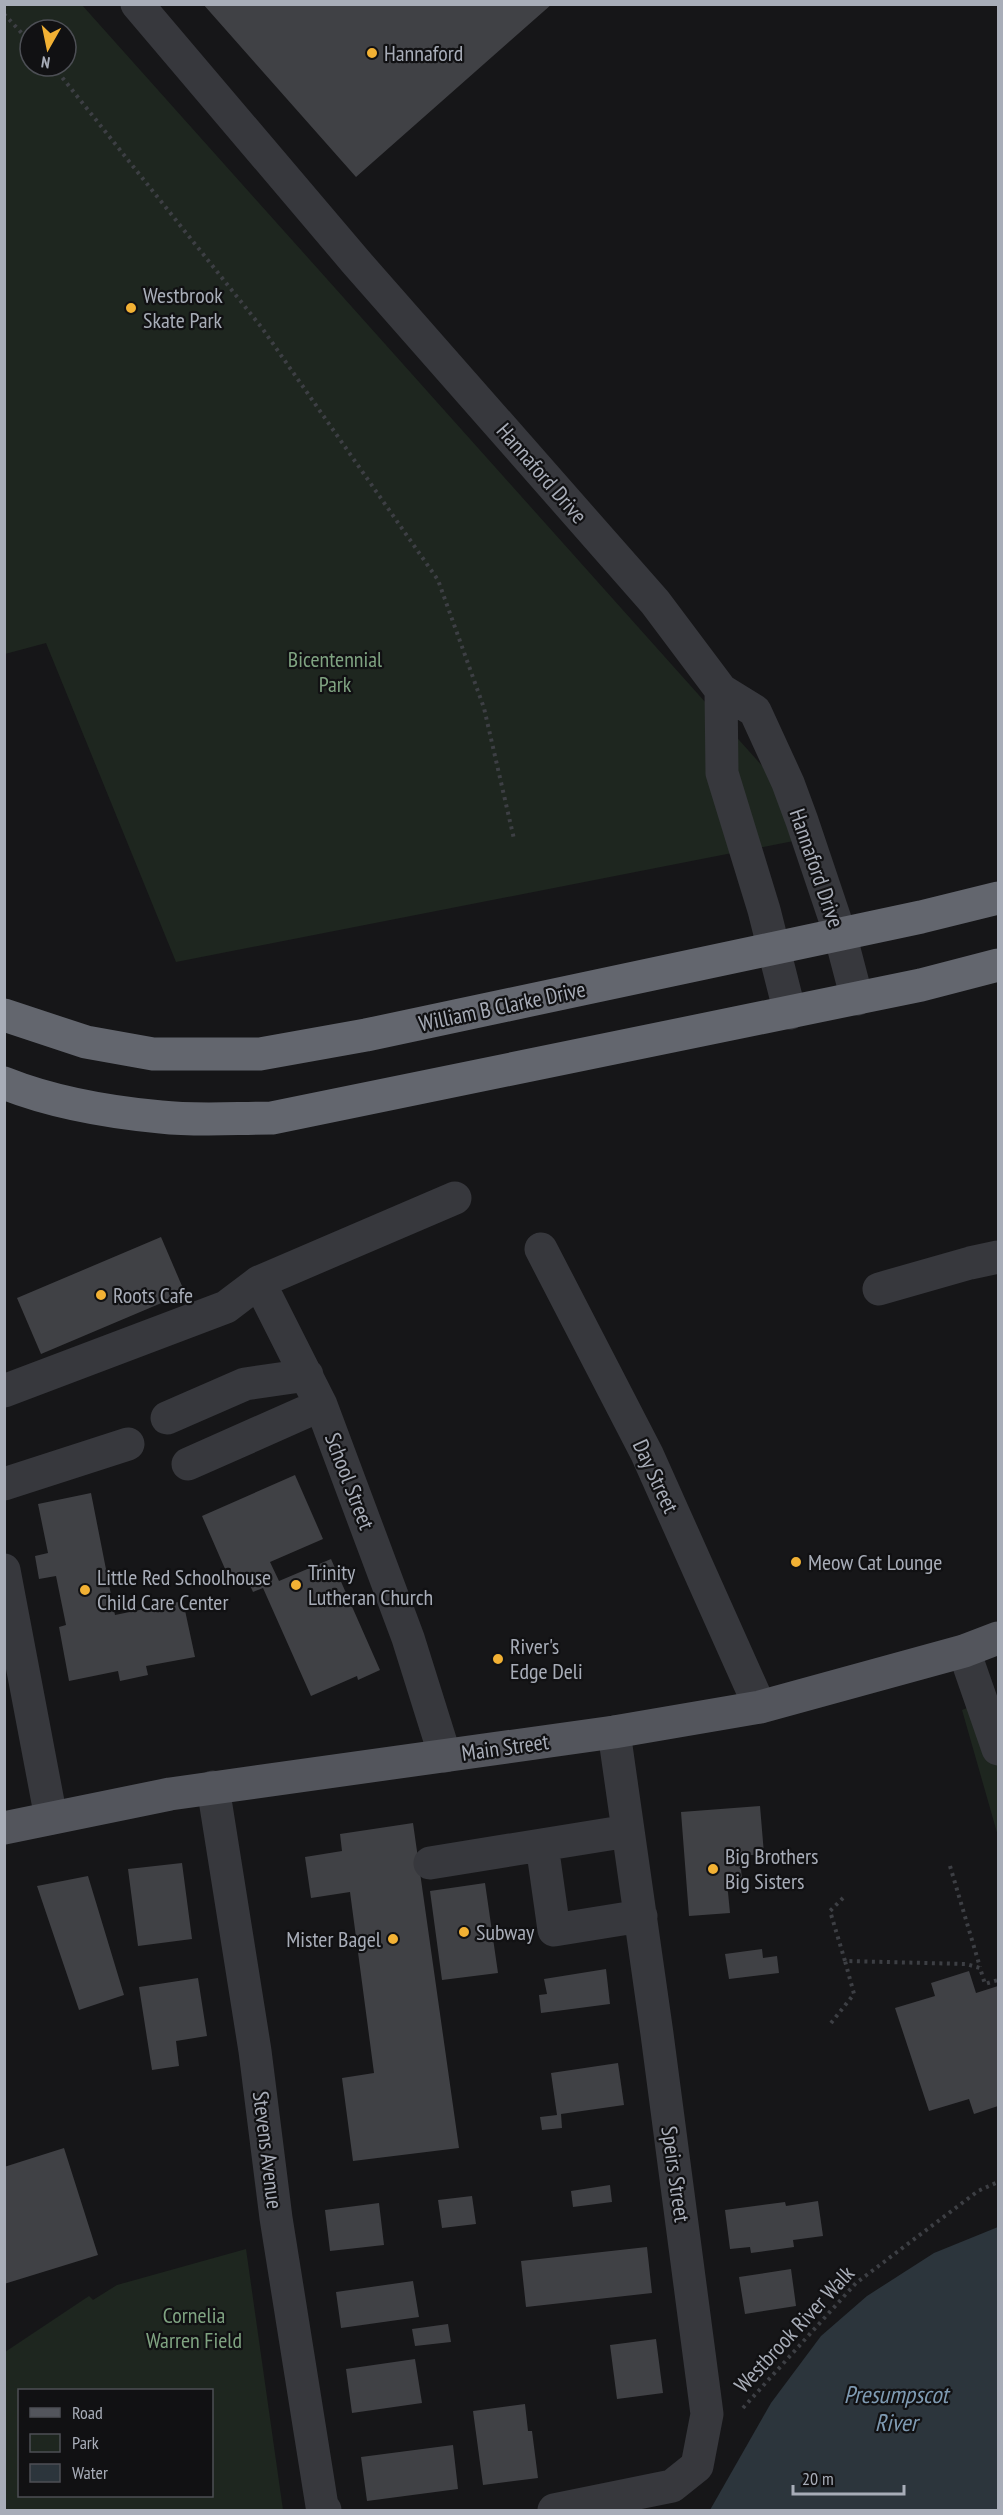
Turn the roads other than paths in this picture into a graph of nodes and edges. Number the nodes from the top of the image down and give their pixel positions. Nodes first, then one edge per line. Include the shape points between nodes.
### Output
1 (137, 4) edge
2 (721, 690) junction
3 (999, 898) edge
4 (840, 934) junction
5 (774, 949) junction
6 (999, 965) edge
7 (857, 999) junction
8 (790, 1013) junction
9 (4, 1015) edge
10 (4, 1083) edge
11 (455, 1198) dead end
12 (541, 1249) dead end
13 (999, 1257) edge
14 (259, 1282) junction
15 (879, 1289) dead end
16 (307, 1375) junction
17 (4, 1391) edge
18 (321, 1405) junction
19 (167, 1418) dead end
20 (128, 1444) dead end
21 (188, 1464) dead end
22 (4, 1484) edge
23 (4, 1570) edge
24 (999, 1638) edge
25 (964, 1651) junction
26 (760, 1707) junction
27 (614, 1731) junction
28 (999, 1749) edge
29 (445, 1756) junction
30 (213, 1787) junction
31 (51, 1818) junction
32 (4, 1828) edge
33 (628, 1831) junction
34 (542, 1845) junction
35 (430, 1863) dead end
36 (641, 1916) junction
37 (325, 2511) edge
38 (554, 2511) edge

1 - 2 street, Hannaford Drive via 356,262 655,602
2 - 4 street, Hannaford Drive via 755,711 788,783
2 - 5 street via 722,773
3 - 4 highway, William B Clarke Drive
4 - 5 highway, William B Clarke Drive
4 - 7 street, Hannaford Drive
5 - 8 street
5 - 9 highway, William B Clarke Drive via 260,1054 153,1054 86,1042
6 - 7 highway
7 - 8 highway
8 - 10 highway via 272,1118 163,1118 36,1095
11 - 14 street
12 - 26 street, Day Street via 647,1454
13 - 15 street
14 - 16 street, School Street
14 - 17 street via 226,1307
16 - 18 street, School Street
16 - 19 street via 245,1384
18 - 21 street
18 - 29 street, School Street via 404,1627
20 - 22 street
23 - 31 street
24 - 25 main road, Main Street
25 - 26 main road, Main Street
25 - 28 street
26 - 27 main road, Main Street
27 - 29 main road, Main Street
27 - 33 street, Speirs Street
29 - 30 main road, Main Street
30 - 31 main road, Main Street
30 - 37 street, Stevens Avenue via 255,2051 276,2218
31 - 32 main road, Main Street
33 - 34 street
33 - 36 street, Speirs Street
34 - 35 street
34 - 36 street via 554,1930
36 - 38 street, Speirs Street via 707,2414 697,2466 672,2486

